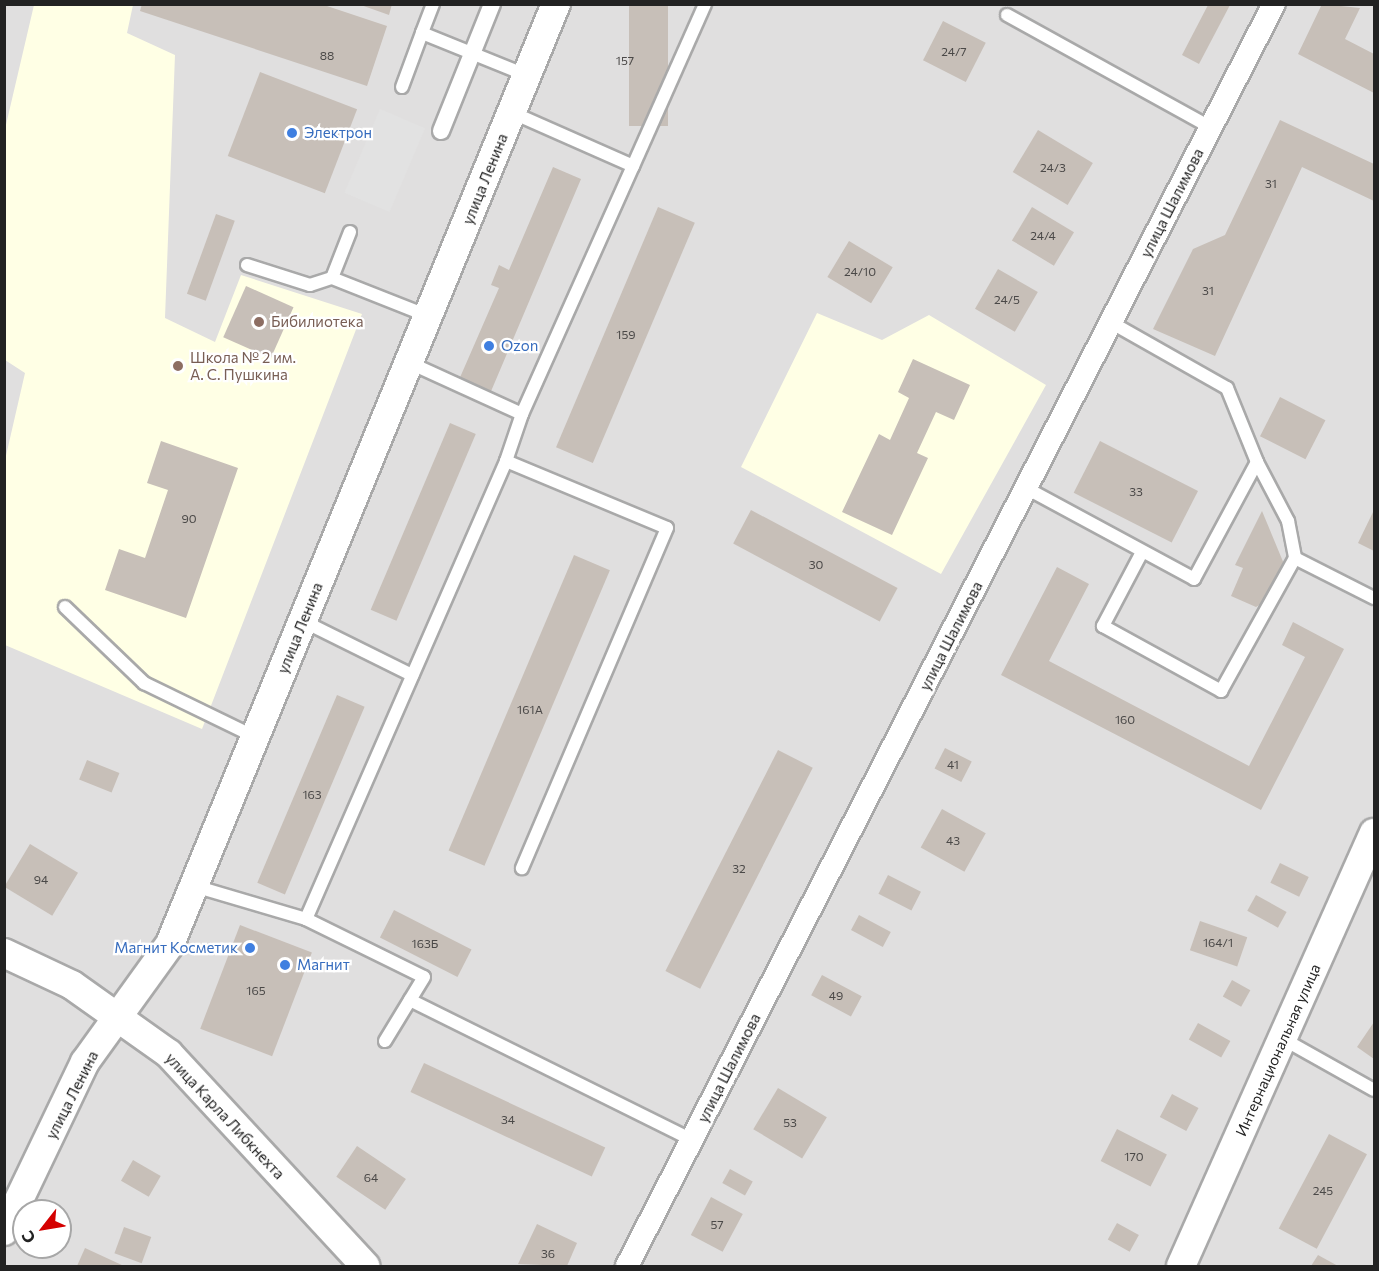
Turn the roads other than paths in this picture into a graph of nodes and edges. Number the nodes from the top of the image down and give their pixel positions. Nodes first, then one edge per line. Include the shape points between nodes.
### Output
1 (434, 4) edge
2 (492, 4) edge
3 (556, 4) edge
4 (705, 4) edge
5 (1274, 4) edge
6 (1007, 15) dead end
7 (422, 33) junction
8 (472, 53) junction
9 (527, 76) junction
10 (402, 87) dead end
11 (513, 112) junction
12 (1210, 127) junction
13 (441, 131) dead end
14 (633, 166) junction
15 (350, 232) dead end
16 (247, 265) dead end
17 (332, 278) junction
18 (429, 316) junction
19 (1112, 323) junction
20 (410, 363) junction
21 (522, 414) junction
22 (506, 461) junction
23 (1257, 462) junction
24 (1026, 489) junction
25 (1142, 552) junction
26 (1295, 558) junction
27 (1374, 598) edge
28 (66, 607) dead end
29 (303, 621) junction
30 (412, 675) junction
31 (256, 738) junction
32 (1374, 833) edge
33 (522, 868) dead end
34 (194, 886) junction
35 (306, 919) junction
36 (4, 953) edge
37 (410, 1000) junction
38 (118, 1016) junction
39 (1283, 1040) junction
40 (385, 1041) dead end
41 (1374, 1090) edge
42 (692, 1140) junction
43 (4, 1231) edge
44 (365, 1266) edge
45 (627, 1266) edge
46 (1181, 1266) edge

1 - 7 lane
2 - 8 street
3 - 9 street, улица Ленина
4 - 14 lane
5 - 12 street, улица Шалимова
6 - 12 lane
7 - 8 lane
7 - 10 lane
8 - 9 lane
8 - 13 street
9 - 11 street, улица Ленина
11 - 14 lane
11 - 18 street, улица Ленина
12 - 19 street, улица Шалимова
14 - 21 lane
15 - 17 lane
16 - 17 lane via 310,285
17 - 18 lane
18 - 20 street, улица Ленина
19 - 23 lane via 1227,388
19 - 24 street, улица Шалимова
20 - 21 lane
20 - 29 street, улица Ленина
21 - 22 lane
22 - 30 lane
22 - 33 lane via 667,528
23 - 25 lane via 1194,579
23 - 26 lane via 1288,521
24 - 25 lane
24 - 42 street, улица Шалимова
25 - 26 lane via 1104,626 1221,691
26 - 27 lane
28 - 31 lane via 144,683
29 - 30 lane
29 - 31 street, улица Ленина
30 - 35 lane
31 - 34 street, улица Ленина
32 - 39 street, Интернациональная улица
34 - 35 lane
34 - 38 street, улица Ленина via 170,944
35 - 37 lane via 424,977
36 - 38 street, улица Карла Либкнехта via 72,985
37 - 40 lane
37 - 42 lane
38 - 43 street, улица Ленина via 85,1062
38 - 44 street, улица Карла Либкнехта via 169,1054
39 - 41 lane
39 - 46 street, Интернациональная улица
42 - 45 street, улица Шалимова

